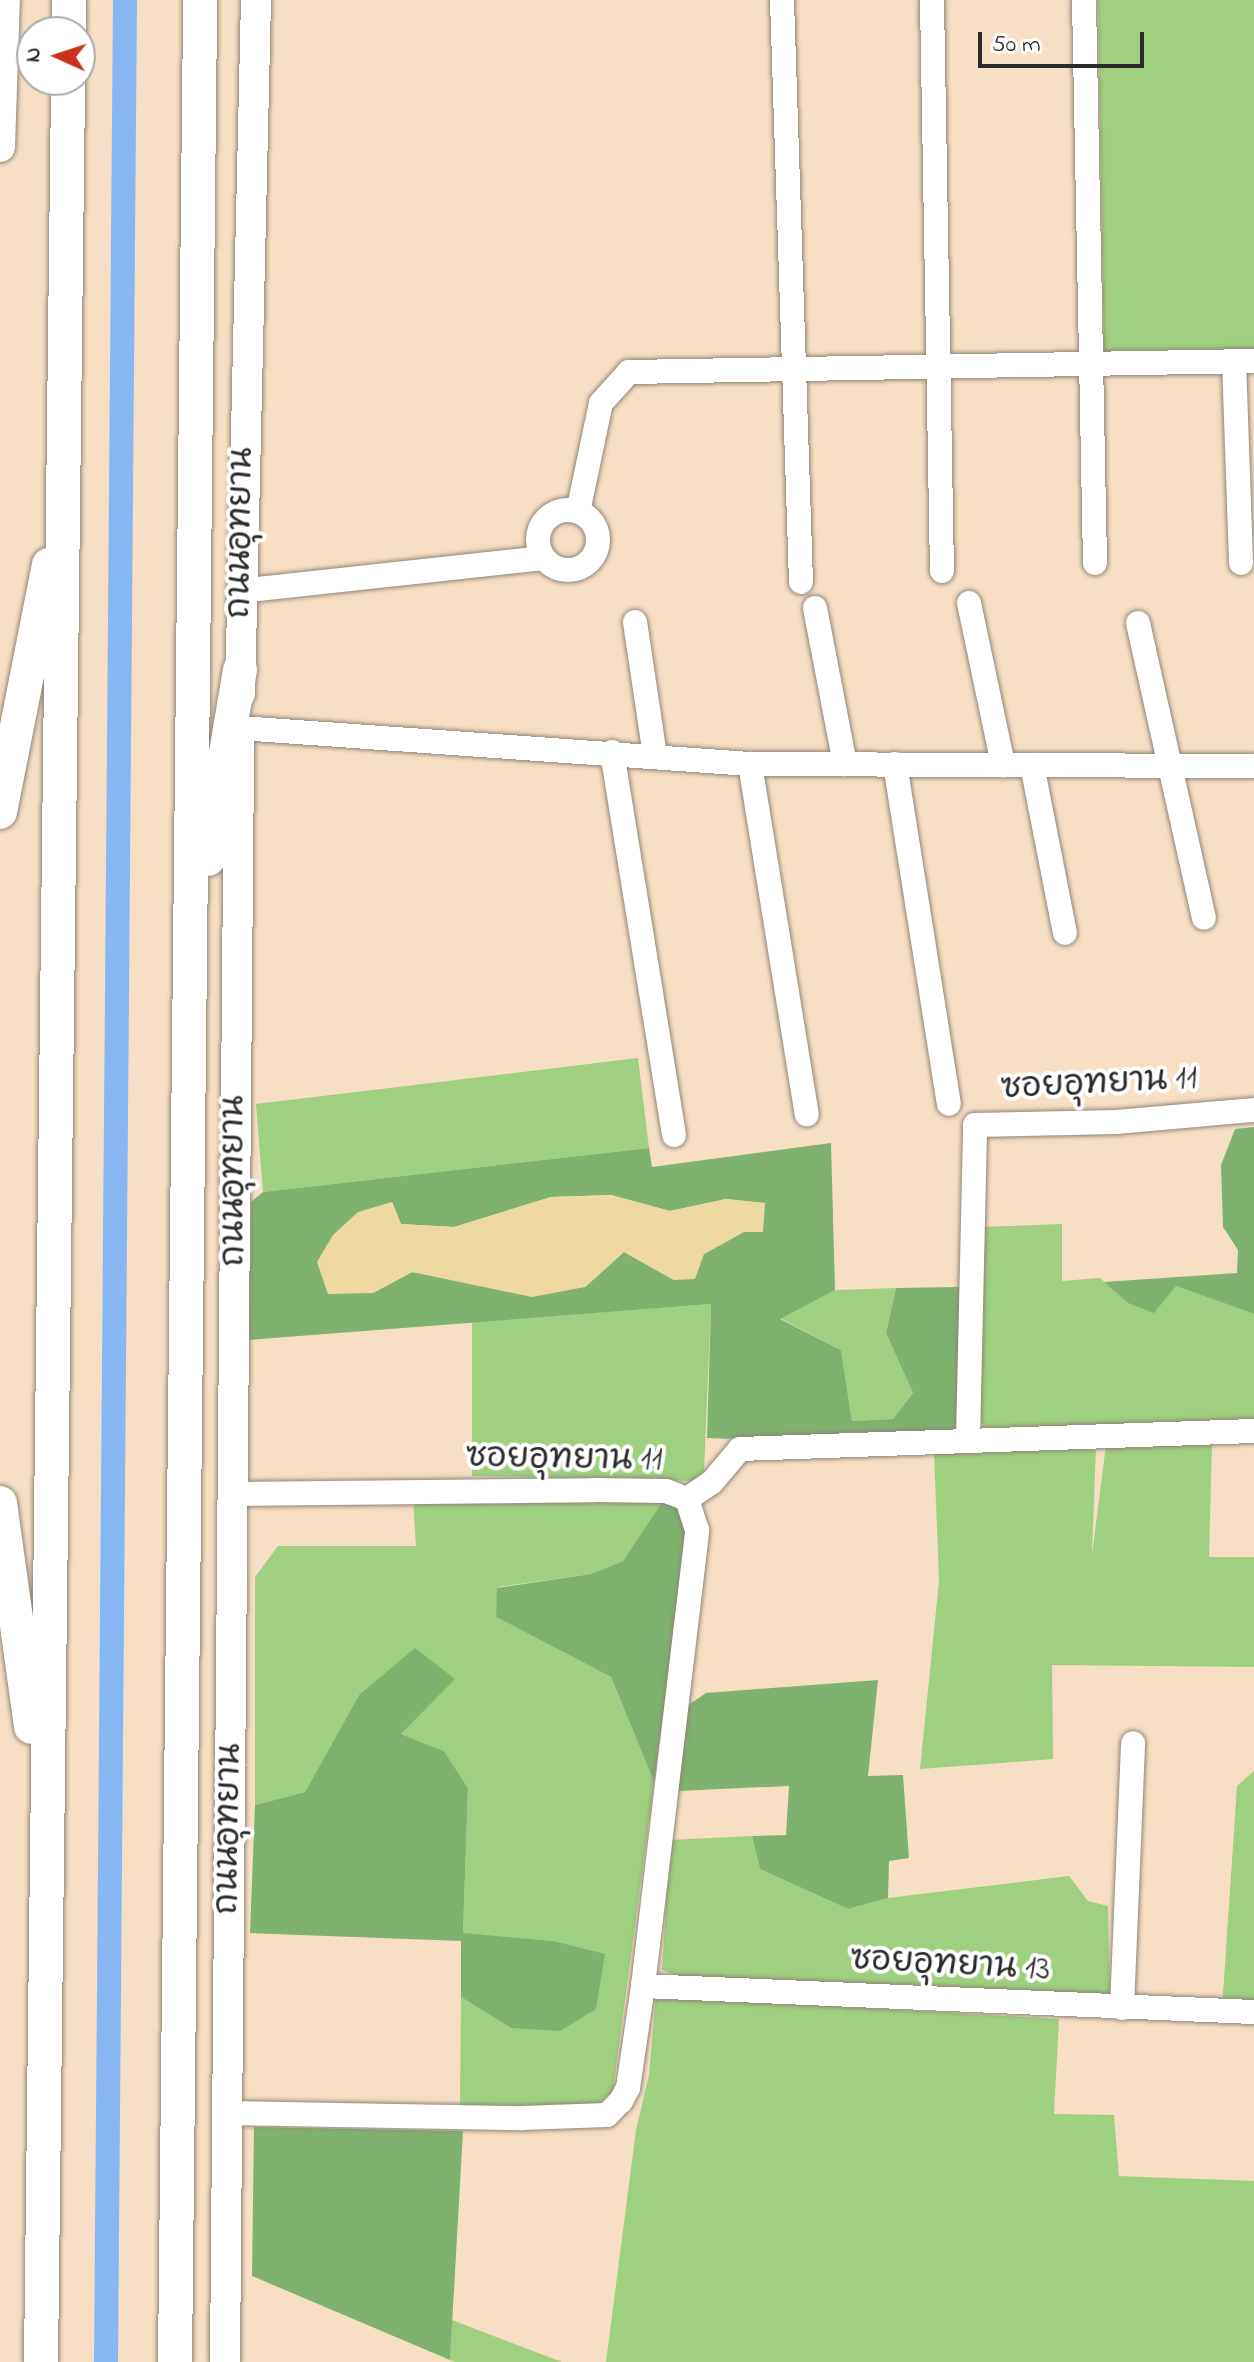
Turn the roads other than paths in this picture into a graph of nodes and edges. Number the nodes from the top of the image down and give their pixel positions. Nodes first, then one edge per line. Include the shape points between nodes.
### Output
1 (5, 0) edge
2 (200, 0) edge
3 (256, 0) edge
4 (782, 0) edge
5 (932, 0) edge
6 (1084, 0) edge
7 (68, 96) edge
8 (0, 147) edge
9 (1244, 361) edge
10 (1091, 364) junction
11 (939, 366) junction
12 (794, 369) junction
13 (64, 498) junction
14 (578, 512) junction
15 (543, 558) junction
16 (1095, 563) dead end
17 (1241, 563) dead end
18 (942, 571) dead end
19 (801, 582) dead end
20 (240, 591) junction
21 (969, 603) dead end
22 (815, 608) dead end
23 (635, 622) dead end
24 (1138, 623) dead end
25 (240, 670) junction
26 (240, 728) junction
27 (612, 752) junction
28 (655, 756) junction
29 (750, 764) junction
30 (845, 764) junction
31 (895, 764) junction
32 (1003, 765) junction
33 (1032, 765) junction
34 (1170, 766) junction
35 (1254, 766) edge
36 (0, 812) edge
37 (1204, 918) dead end
38 (1065, 933) dead end
39 (189, 1016) junction
40 (949, 1104) dead end
41 (1254, 1110) edge
42 (807, 1114) dead end
43 (674, 1135) dead end
44 (1254, 1431) edge
45 (968, 1440) junction
46 (233, 1494) junction
47 (687, 1499) junction
48 (0, 1503) edge
49 (1133, 1743) dead end
50 (47, 1895) junction
51 (643, 1986) junction
52 (1122, 2008) junction
53 (1254, 2012) edge
54 (227, 2113) junction
55 (177, 2152) junction
56 (41, 2362) edge
57 (175, 2362) edge
58 (196, 2362) edge
59 (225, 2362) edge

1 - 8 street
2 - 39 main road, ถนนอุทยาน
3 - 20 street, ถนนอุทยาน
4 - 12 street
5 - 11 street
6 - 10 street
7 - 13 main road
9 - 10 street
9 - 17 street
10 - 11 street
10 - 16 street
11 - 12 street
11 - 18 street
12 - 14 street via 629,372 601,403
12 - 19 street
13 - 36 main road
13 - 50 main road
14 - 15 street via 556,512 545,520 538,532
14 - 15 street via 593,523 598,536 590,561 566,571
15 - 20 street
20 - 25 street, ถนนอุทยาน
21 - 32 street
22 - 30 street
23 - 28 street
24 - 34 street
25 - 26 street, ถนนอุทยาน
25 - 39 main road via 211,834
26 - 27 street
26 - 46 street, ถนนอุทยาน
27 - 28 street
27 - 43 street
28 - 29 street
29 - 30 street
29 - 42 street
30 - 31 street
31 - 32 street
31 - 40 street
32 - 33 street
33 - 34 street
33 - 38 street
34 - 35 street
34 - 37 street
39 - 55 main road, ถนนอุทยาน
41 - 45 street, ซอยอุทยาน 11 via 1116,1122 975,1125
44 - 45 street, ซอยอุทยาน 11
45 - 47 street, ซอยอุทยาน 11 via 740,1449 712,1482
46 - 47 street, ซอยอุทยาน 11 via 594,1490 666,1491
46 - 54 street, ถนนอุทยาน
47 - 51 street via 697,1530
48 - 50 main road via 29,1709
49 - 52 street
50 - 56 main road
51 - 52 street, ซอยอุทยาน 13
51 - 54 street via 628,2088 607,2115
52 - 53 street, ซอยอุทยาน 13
54 - 59 street, ถนนอุทยาน
55 - 57 main road, ถนนอุทยาน
55 - 58 main road

